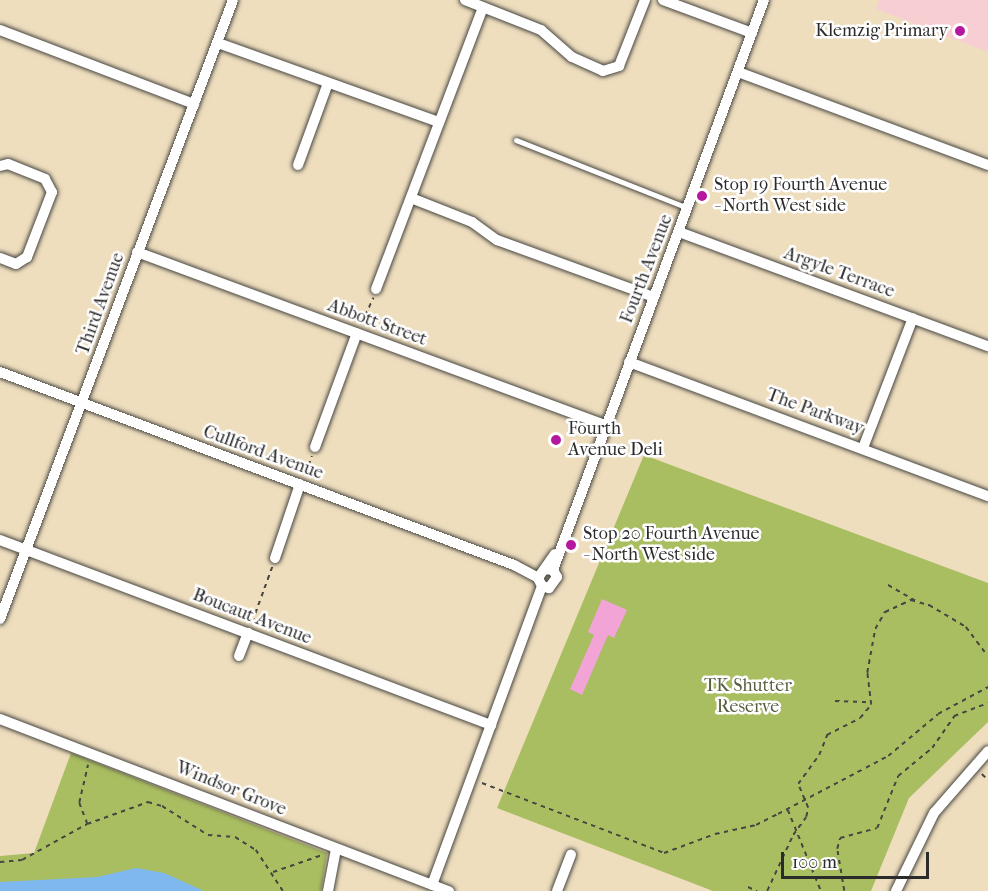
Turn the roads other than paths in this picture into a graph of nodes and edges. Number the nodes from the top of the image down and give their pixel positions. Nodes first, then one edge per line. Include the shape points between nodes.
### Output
1 (233, 0) edge
2 (465, 0) edge
3 (645, 0) edge
4 (663, 0) edge
5 (764, 0) edge
6 (483, 8) junction
7 (0, 30) edge
8 (752, 33) junction
9 (218, 44) junction
10 (738, 72) junction
11 (328, 83) junction
12 (194, 104) junction
13 (439, 122) junction
14 (516, 140) dead end
15 (298, 165) dead end
16 (988, 165) edge
17 (0, 166) edge
18 (411, 198) junction
19 (688, 208) junction
20 (679, 232) junction
21 (137, 252) junction
22 (0, 258) edge
23 (376, 289) road end
24 (654, 297) junction
25 (913, 318) junction
26 (357, 333) junction
27 (988, 346) edge
28 (629, 362) junction
29 (0, 372) edge
30 (81, 403) junction
31 (604, 425) junction
32 (315, 447) road end
33 (863, 447) junction
34 (300, 484) junction
35 (988, 496) edge
36 (0, 540) edge
37 (26, 550) junction
38 (275, 558) road end
39 (545, 577) junction
40 (0, 619) edge
41 (248, 633) junction
42 (239, 656) dead end
43 (0, 718) edge
44 (491, 725) junction
45 (988, 752) edge
46 (336, 849) junction
47 (571, 855) dead end
48 (432, 885) junction
49 (328, 891) edge
50 (449, 891) edge
51 (557, 891) edge
52 (896, 891) edge

1 - 9 street, Third Avenue
2 - 6 street
3 - 6 street via 619,66 603,71 572,57 541,30
4 - 8 street
5 - 8 street, Fourth Avenue
6 - 13 street
7 - 12 street
8 - 10 street, Fourth Avenue
9 - 11 street
9 - 12 street, Third Avenue
10 - 16 street
10 - 19 street, Fourth Avenue
11 - 13 street
11 - 15 street
12 - 21 street, Third Avenue
13 - 18 street
14 - 19 lane
17 - 22 street via 8,164 45,179 52,192 27,257 16,264
18 - 23 street
18 - 24 street via 472,222 497,240
19 - 20 street, Fourth Avenue
20 - 24 street, Fourth Avenue
20 - 25 street, Argyle Terrace
21 - 26 street, Abbott Street
21 - 30 street, Third Avenue
24 - 28 street, Fourth Avenue
25 - 27 street, Argyle Terrace
25 - 33 street
26 - 31 street, Abbott Street
26 - 32 street
28 - 31 street, Fourth Avenue
28 - 33 street, The Parkway
29 - 30 street, Cullford Avenue
30 - 34 street, Cullford Avenue
30 - 37 street, Third Avenue
31 - 39 street, Fourth Avenue
33 - 35 street, The Parkway
34 - 38 street
34 - 39 street, Cullford Avenue
36 - 37 street, Boucaut Avenue
37 - 40 street, Third Avenue
37 - 41 street, Boucaut Avenue
39 - 44 street, Fourth Avenue
41 - 42 street
41 - 44 street, Boucaut Avenue
43 - 46 street, Windsor Grove
44 - 48 street, Fourth Avenue
45 - 52 street via 934,813
46 - 48 street, Windsor Grove
46 - 49 street
47 - 51 street
48 - 50 street, Windsor Grove

